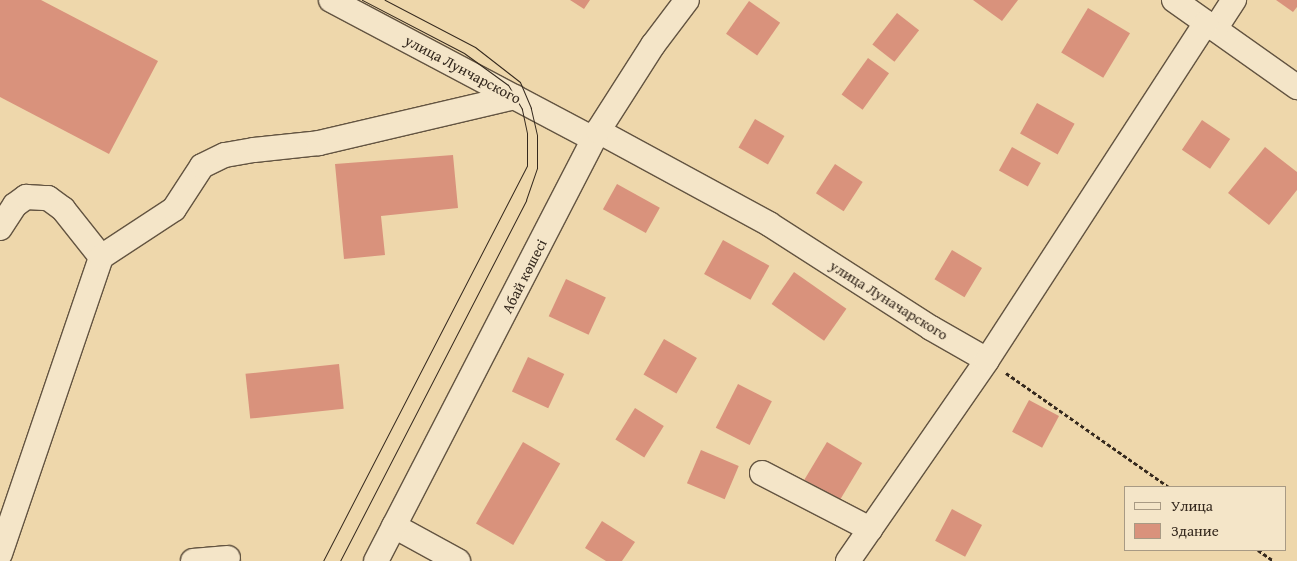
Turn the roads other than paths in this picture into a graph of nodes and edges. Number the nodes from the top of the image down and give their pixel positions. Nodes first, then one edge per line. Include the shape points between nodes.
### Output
1 (331, 0) edge
2 (687, 0) edge
3 (1174, 0) edge
4 (1234, 0) edge
5 (1210, 26) junction
6 (1297, 87) edge
7 (515, 97) junction
8 (596, 135) junction
9 (0, 228) edge
10 (101, 257) junction
11 (987, 360) junction
12 (762, 473) dead end
13 (394, 526) junction
14 (870, 529) junction
15 (0, 554) edge
16 (228, 558) dead end
17 (193, 561) edge
18 (376, 561) edge
19 (458, 561) edge
20 (848, 561) edge

1 - 7 street, улица Лунчарского
2 - 8 street, Абай көшесі via 653,45
3 - 5 street
4 - 5 street
5 - 6 street
5 - 11 street
7 - 8 street, улица Лунчарского
7 - 10 street via 319,143 225,155 202,166 174,209
8 - 11 street, улица Луначарского via 769,224
8 - 13 street, Абай көшесі
9 - 10 street via 15,205 26,197 48,198 63,208
10 - 15 street
11 - 14 street
12 - 14 street
13 - 18 street, Абай көшесі
13 - 19 street
14 - 20 street
16 - 17 street

